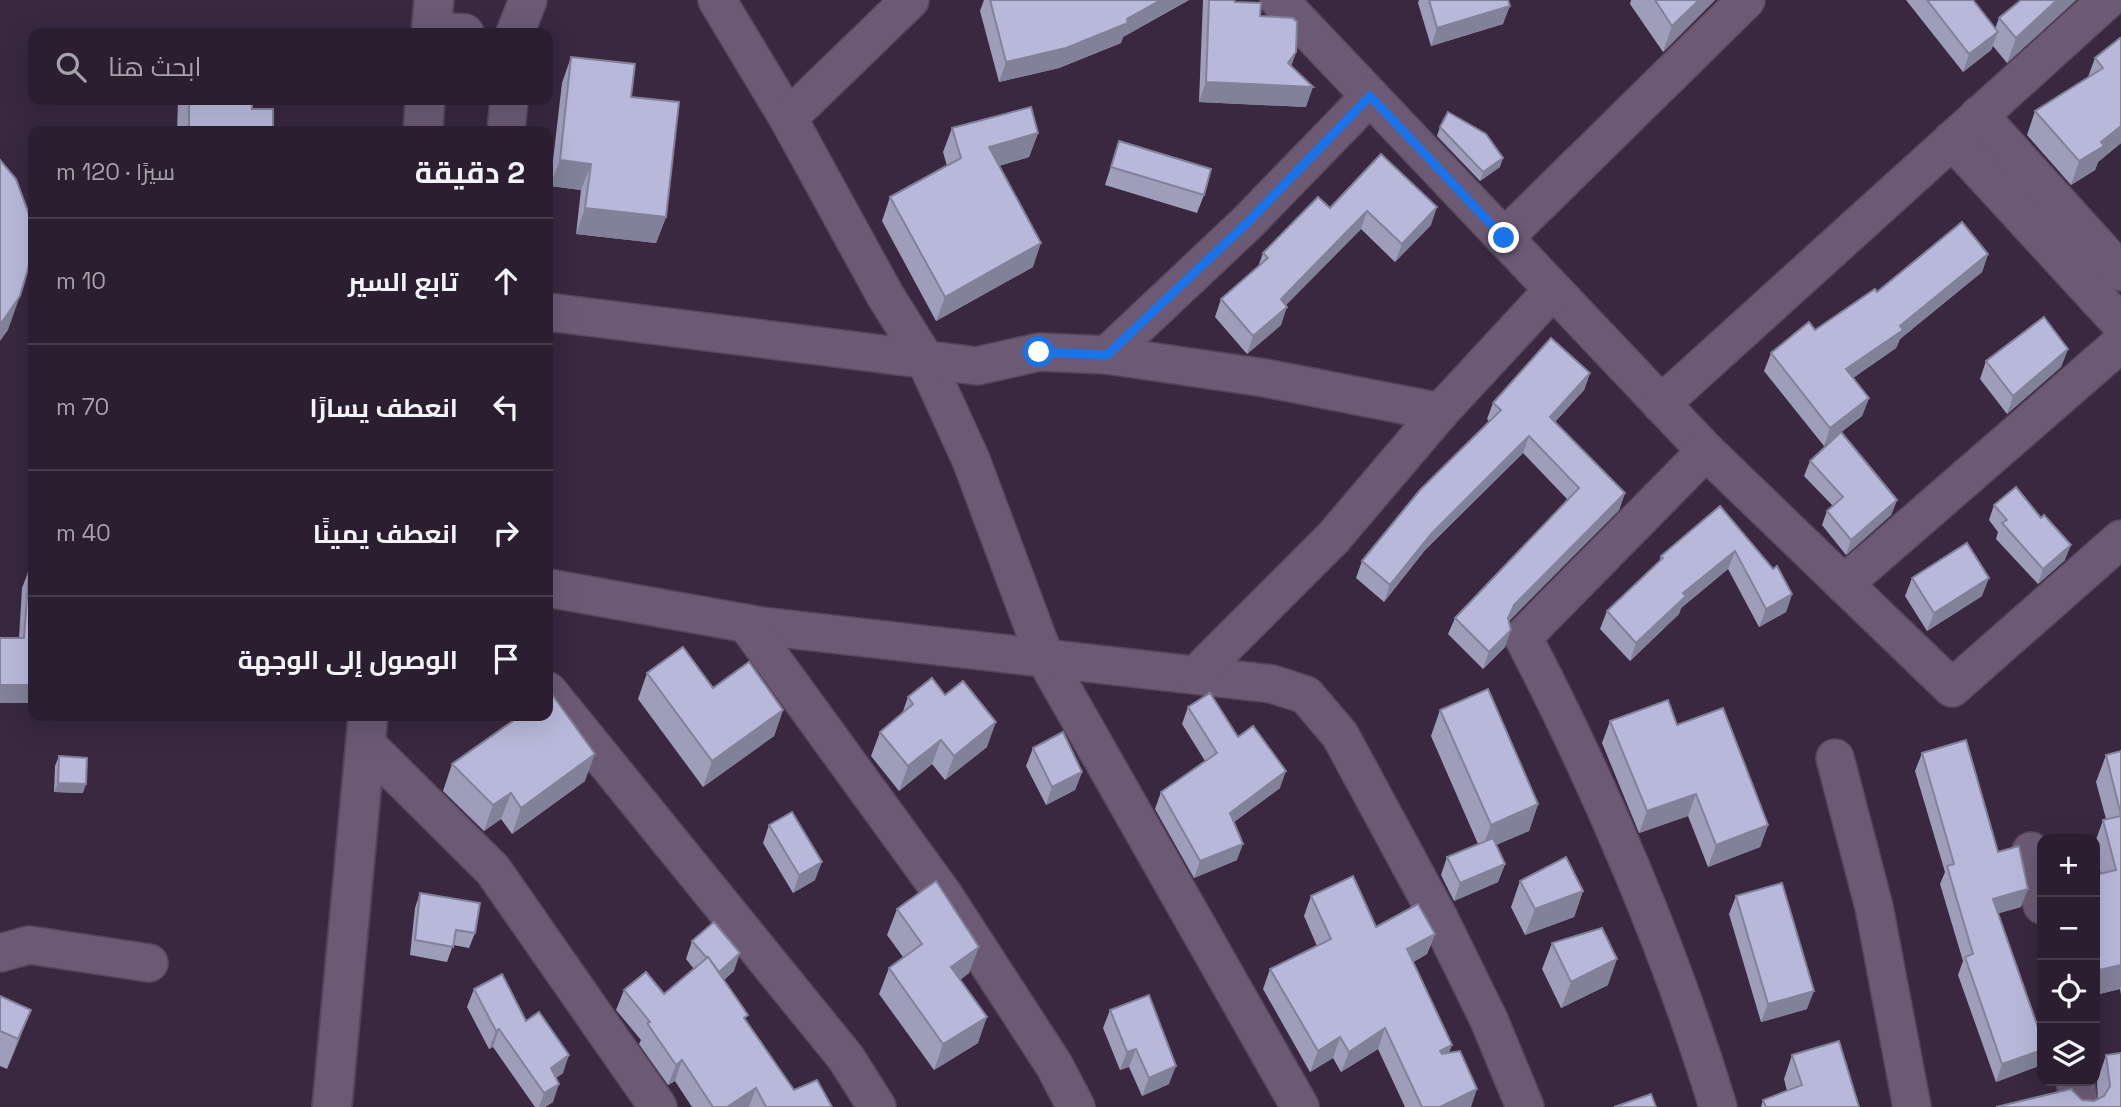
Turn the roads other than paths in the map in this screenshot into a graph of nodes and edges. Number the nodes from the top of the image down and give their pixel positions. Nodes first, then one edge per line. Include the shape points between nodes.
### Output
1 (528, 0) edge
2 (717, 0) edge
3 (910, 0) edge
4 (1279, 0) edge
5 (1746, 0) edge
6 (2107, 0) edge
7 (517, 28) edge
8 (1370, 96) junction
9 (425, 105) edge
10 (509, 105) edge
11 (1979, 115) junction
12 (788, 118) junction
13 (423, 126) edge
14 (506, 126) edge
15 (1952, 139) junction
16 (1504, 238) junction
17 (2121, 272) edge
18 (1553, 290) junction
19 (553, 313) edge
20 (2121, 324) edge
21 (2121, 343) edge
22 (1107, 355) junction
23 (925, 359) junction
24 (1661, 404) junction
25 (1440, 412) junction
26 (1706, 451) junction
27 (2121, 539) edge
28 (1844, 584) junction
29 (553, 588) edge
30 (746, 623) junction
31 (1045, 658) junction
32 (1196, 675) junction
33 (553, 697) edge
34 (367, 730) edge
35 (1836, 758) dead end
36 (2031, 851) dead end
37 (2040, 897) edge
38 (0, 953) edge
39 (149, 963) dead end
40 (2077, 1086) edge
41 (332, 1107) edge
42 (658, 1107) edge
43 (877, 1107) edge
44 (1076, 1107) edge
45 (1300, 1107) edge
46 (1525, 1107) edge
47 (1717, 1107) edge
48 (1912, 1107) edge
49 (2080, 1107) edge

1 - 7 street
2 - 12 street
3 - 12 street
4 - 8 street
5 - 16 street
6 - 11 street
8 - 16 street
8 - 22 street via 1248,222
9 - 13 street
10 - 14 street
11 - 15 street
11 - 17 street
12 - 23 street
15 - 20 street
15 - 24 street
16 - 18 street
18 - 24 street
18 - 25 street
19 - 23 street
21 - 28 street
22 - 23 street via 1039,352 977,366
22 - 25 street via 1265,378
23 - 31 street via 971,460
24 - 26 street
25 - 32 street via 1333,538
26 - 28 street
26 - 47 street via 1522,637 1561,710 1647,911
27 - 28 street via 1952,688
29 - 30 street
30 - 31 street
30 - 44 street via 943,894 1054,1065
31 - 32 street
31 - 45 street
32 - 46 street via 1272,684 1306,695 1340,736 1439,918
33 - 43 street via 846,1058
34 - 41 street
34 - 42 street via 493,870
35 - 48 street via 1874,907
36 - 37 street
38 - 39 street via 29,945
40 - 49 street

